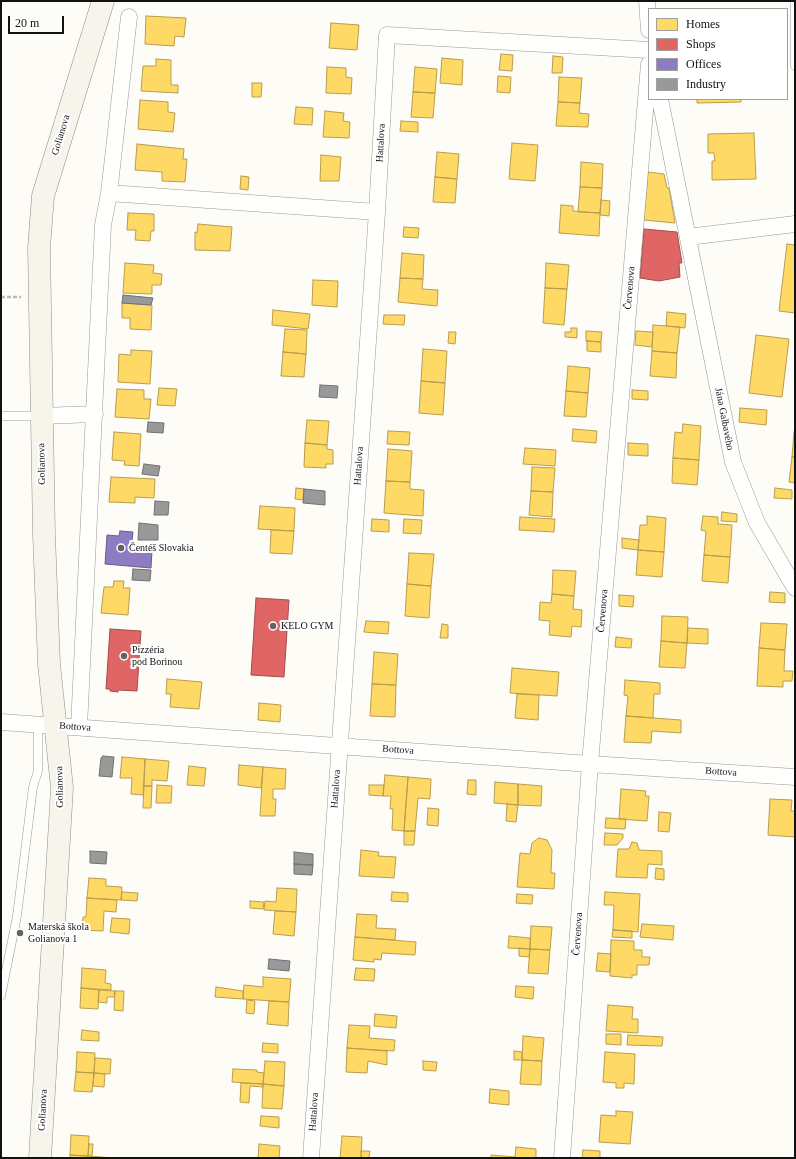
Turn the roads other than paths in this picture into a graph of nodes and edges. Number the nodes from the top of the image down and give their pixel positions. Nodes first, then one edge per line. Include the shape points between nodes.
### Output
1 (103, 1) edge
2 (647, 1) edge
3 (795, 1) edge
4 (648, 16) edge
5 (129, 17) dead end
6 (648, 50) edge
7 (795, 66) edge
8 (648, 76) edge
9 (660, 100) edge
10 (109, 193) junction
11 (377, 212) junction
12 (795, 224) edge
13 (688, 237) junction
14 (95, 414) junction
15 (1, 416) edge
16 (42, 416) junction
17 (795, 588) edge
18 (1, 722) edge
19 (47, 725) junction
20 (79, 727) junction
21 (339, 746) junction
22 (590, 764) junction
23 (795, 777) edge
24 (1, 996) edge
25 (40, 1158) edge
26 (311, 1158) edge
27 (562, 1158) edge

1 - 16 street, Golianova via 43,196 39,248
2 - 4 street
3 - 7 lane
5 - 10 street
6 - 11 street, Hattalova via 387,35
8 - 22 street, Červenova
9 - 13 street, Jána Galbavého
10 - 11 street
10 - 14 street via 103,225
11 - 21 street, Hattalova
12 - 13 street
13 - 17 street, Jána Galbavého via 733,462 757,523
14 - 16 street
14 - 20 street
15 - 16 lane
16 - 19 street, Golianova via 49,664
18 - 19 street, Bottova
19 - 20 street, Bottova
19 - 24 lane, Golianova via 33,787 17,916
19 - 25 street, Golianova via 62,788
20 - 21 street, Bottova
21 - 22 street, Bottova
21 - 26 street, Hattalova
22 - 23 street, Bottova
22 - 27 street, Červenova

